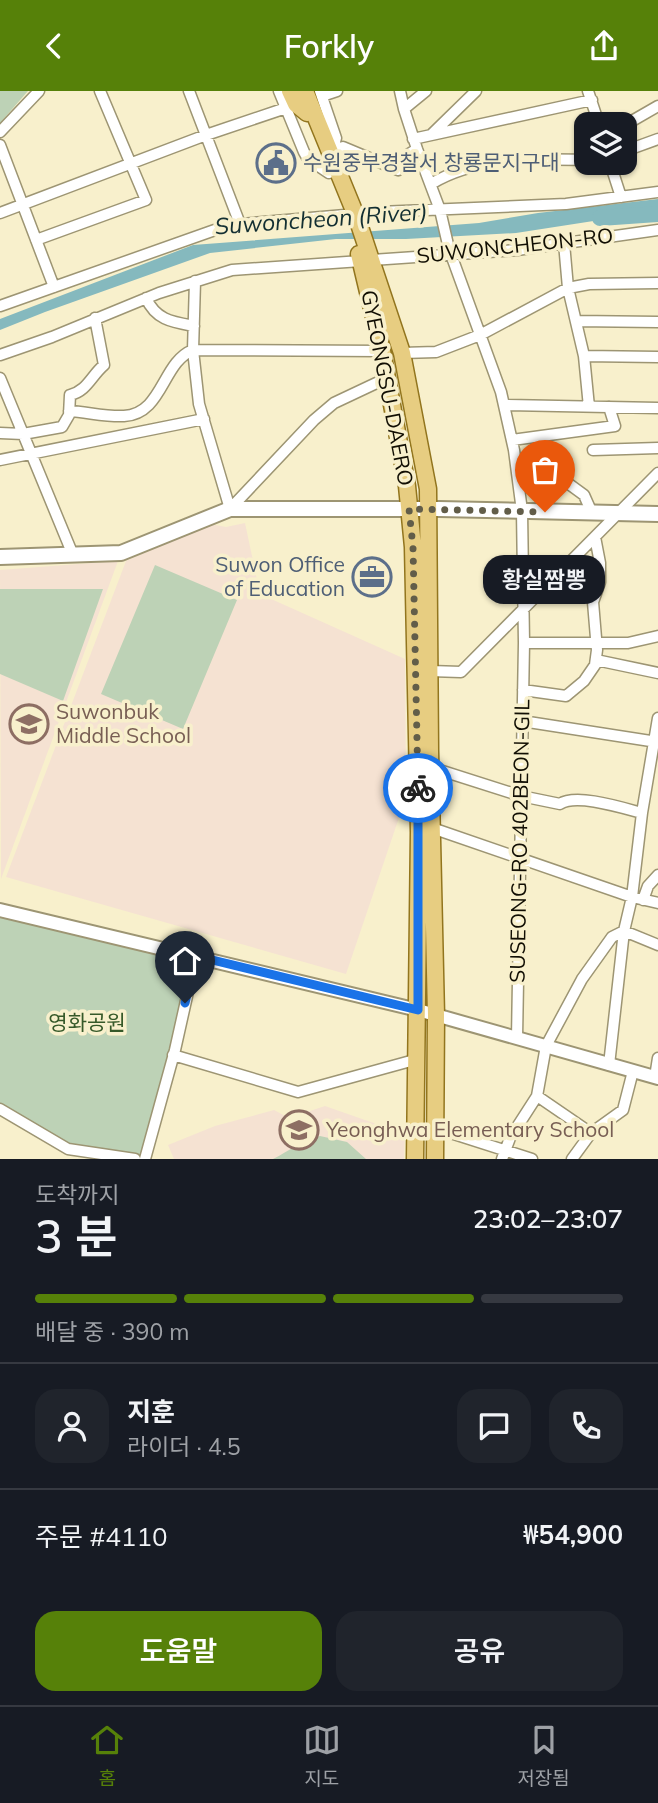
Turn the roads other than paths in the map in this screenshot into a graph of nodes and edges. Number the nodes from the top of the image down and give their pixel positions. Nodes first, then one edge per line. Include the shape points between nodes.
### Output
1 (39, 91) edge
2 (100, 91) edge
3 (189, 91) edge
4 (279, 91) edge
5 (290, 91) edge
6 (298, 91) edge
7 (305, 91) edge
8 (337, 91) edge
9 (400, 91) edge
10 (426, 91) edge
11 (476, 91) edge
12 (319, 93) edge
13 (590, 96) edge
14 (658, 106) edge
15 (286, 108) junction
16 (404, 109) junction
17 (307, 113) junction
18 (637, 118) edge
19 (0, 132) edge
20 (206, 135) junction
21 (432, 135) junction
22 (658, 139) edge
23 (415, 144) junction
24 (0, 145) edge
25 (637, 147) edge
26 (333, 157) junction
27 (574, 160) edge
28 (131, 163) junction
29 (614, 175) edge
30 (431, 184) junction
31 (658, 193) edge
32 (621, 197) junction
33 (22, 203) junction
34 (440, 211) junction
35 (0, 213) edge
36 (351, 216) junction
37 (240, 225) junction
38 (658, 230) edge
39 (36, 240) junction
40 (564, 243) junction
41 (450, 251) junction
42 (365, 257) junction
43 (195, 281) junction
44 (658, 283) edge
45 (54, 286) junction
46 (568, 288) junction
47 (146, 298) junction
48 (0, 306) edge
49 (95, 318) junction
50 (576, 321) junction
51 (658, 322) edge
52 (194, 325) junction
53 (480, 335) junction
54 (193, 350) junction
55 (382, 351) junction
56 (402, 353) junction
57 (0, 355) edge
58 (584, 356) junction
59 (658, 357) edge
60 (0, 378) edge
61 (387, 378) junction
62 (504, 405) junction
63 (589, 407) junction
64 (609, 407) junction
65 (658, 408) edge
66 (69, 411) junction
67 (204, 419) junction
68 (0, 433) edge
69 (23, 434) junction
70 (538, 437) junction
71 (512, 440) junction
72 (658, 448) edge
73 (593, 450) dead end
74 (31, 453) junction
75 (0, 460) edge
76 (658, 473) edge
77 (230, 509) junction
78 (409, 509) junction
79 (430, 509) junction
80 (522, 511) junction
81 (592, 513) junction
82 (618, 513) junction
83 (658, 514) edge
84 (595, 537) junction
85 (73, 555) junction
86 (0, 557) edge
87 (522, 610) junction
88 (658, 636) edge
89 (524, 643) junction
90 (597, 643) junction
91 (596, 660) junction
92 (430, 671) junction
93 (658, 673) edge
94 (523, 690) junction
95 (658, 717) edge
96 (522, 721) junction
97 (656, 742) edge
98 (430, 767) junction
99 (521, 796) junction
100 (642, 813) junction
101 (432, 828) junction
102 (520, 857) junction
103 (658, 875) edge
104 (637, 898) junction
105 (658, 903) edge
106 (0, 910) edge
107 (624, 931) junction
108 (658, 945) edge
109 (196, 956) junction
110 (418, 1010) junction
111 (436, 1015) junction
112 (517, 1038) junction
113 (546, 1046) junction
114 (173, 1055) junction
115 (658, 1058) edge
116 (418, 1059) junction
117 (610, 1065) junction
118 (633, 1071) junction
119 (657, 1078) edge
120 (537, 1096) junction
121 (0, 1109) edge
122 (435, 1128) junction
123 (591, 1133) junction
124 (503, 1155) edge
125 (526, 1158) edge
126 (135, 1159) edge
127 (145, 1159) edge
128 (415, 1159) edge
129 (435, 1159) edge
130 (572, 1159) edge

1 - 19 street
2 - 28 street
3 - 20 street
4 - 15 street
5 - 17 main road
6 - 17 main road, GYEONGSU-DAERO
7 - 26 main road, GYEONGSU-DAERO
8 - 12 street
9 - 16 street, SUSEONG-RO 402BEON-GIL
10 - 16 street
11 - 21 street
12 - 26 main road
13 - 21 street
14 - 18 street
15 - 20 street
15 - 26 street via 308,159
16 - 23 street, SUSEONG-RO 402BEON-GIL
17 - 26 main road, GYEONGSU-DAERO
20 - 28 street
20 - 37 street
21 - 23 street
22 - 25 street
23 - 26 street via 398,170 343,147
23 - 30 street, SUSEONG-RO 402BEON-GIL
24 - 33 street
26 - 36 main road, GYEONGSU-DAERO
27 - 30 street via 517,159 450,172
28 - 33 street
28 - 39 street via 146,200
29 - 32 street
30 - 34 street, SUSEONG-RO 402BEON-GIL
31 - 32 street, SUWONCHEON-RO
32 - 34 street, SUWONCHEON-RO
33 - 35 street
33 - 39 street
34 - 36 street, SUWONCHEON-RO
34 - 41 street, SUSEONG-RO 402BEON-GIL
36 - 37 street, SUWONCHEON-RO
36 - 42 main road, GYEONGSU-DAERO
37 - 45 street, SUWONCHEON-RO
38 - 40 street, SUWONCHEON-RO
39 - 45 street
40 - 41 street, SUWONCHEON-RO via 517,250
40 - 46 street
41 - 42 street, SUWONCHEON-RO
41 - 53 street, SUSEONG-RO 402BEON-GIL
42 - 43 street, SUWONCHEON-RO via 232,270
42 - 55 main road, GYEONGSU-DAERO
42 - 56 main road, GYEONGSU-DAERO
43 - 47 street, SUWONCHEON-RO
43 - 52 street
44 - 46 street
45 - 48 street, SUWONCHEON-RO
46 - 50 street
46 - 53 street
47 - 49 street, SUWONCHEON-RO
47 - 52 street via 158,317
49 - 57 street, SUWONCHEON-RO
49 - 66 street via 104,365 84,390 69,395
50 - 51 street
50 - 58 street
52 - 54 street
53 - 56 street via 436,352
53 - 62 street, SUSEONG-RO 402BEON-GIL
54 - 55 street
54 - 66 street via 176,361 151,403 138,412 126,416
54 - 67 street
55 - 61 main road, GYEONGSU-DAERO
56 - 79 main road, GYEONGSU-DAERO
58 - 59 street
58 - 63 street
60 - 69 street
61 - 77 street via 334,403
61 - 78 main road, GYEONGSU-DAERO
62 - 63 street
62 - 71 street, SUSEONG-RO 402BEON-GIL
63 - 64 street
64 - 65 street
64 - 70 street via 615,426
66 - 69 street via 62,427
67 - 74 street
67 - 77 street
68 - 69 street
69 - 74 street
70 - 71 street
70 - 81 street via 558,477 584,495
71 - 80 street, SUSEONG-RO 402BEON-GIL
72 - 73 street
74 - 75 street
74 - 85 street
76 - 82 street
77 - 78 main road
77 - 85 main road via 121,553
78 - 79 main road
78 - 110 main road, GYEONGSU-DAERO via 419,832
79 - 80 main road
79 - 92 main road, GYEONGSU-DAERO
80 - 81 main road
80 - 87 street, SUSEONG-RO 402BEON-GIL
81 - 82 main road
82 - 83 main road
82 - 84 street
84 - 87 street
84 - 90 street via 600,563 593,602
85 - 86 main road
87 - 89 street, SUSEONG-RO 402BEON-GIL
87 - 92 street via 461,672
88 - 90 street via 628,643
89 - 90 street
89 - 94 street, SUSEONG-RO 402BEON-GIL
90 - 91 street
91 - 93 street
91 - 94 street via 584,681 566,696
92 - 98 main road, GYEONGSU-DAERO
94 - 96 street, SUSEONG-RO 402BEON-GIL
95 - 97 street
96 - 97 street
96 - 99 street, SUSEONG-RO 402BEON-GIL
97 - 100 street
98 - 99 street
98 - 101 main road, GYEONGSU-DAERO
99 - 100 street via 560,804 596,801
99 - 102 street, SUSEONG-RO 402BEON-GIL
100 - 104 street
101 - 102 street
101 - 111 main road, GYEONGSU-DAERO
102 - 104 street
102 - 112 street, SUSEONG-RO 402BEON-GIL
103 - 104 street
104 - 105 street
104 - 107 street
106 - 109 street
107 - 108 street
107 - 113 street via 612,937 582,979
107 - 117 street
109 - 110 street
109 - 114 street
110 - 111 street
110 - 116 main road, GYEONGSU-DAERO
111 - 112 street
111 - 122 main road, GYEONGSU-DAERO
112 - 113 street
113 - 117 street
113 - 120 street
114 - 116 street via 298,1092
114 - 127 street
115 - 119 street
116 - 128 main road, GYEONGSU-DAERO
117 - 118 street
118 - 119 street
118 - 123 street via 622,1110
120 - 123 street
120 - 124 street
121 - 126 street via 68,1149
122 - 124 street
122 - 129 main road, GYEONGSU-DAERO
123 - 130 street
124 - 125 street

